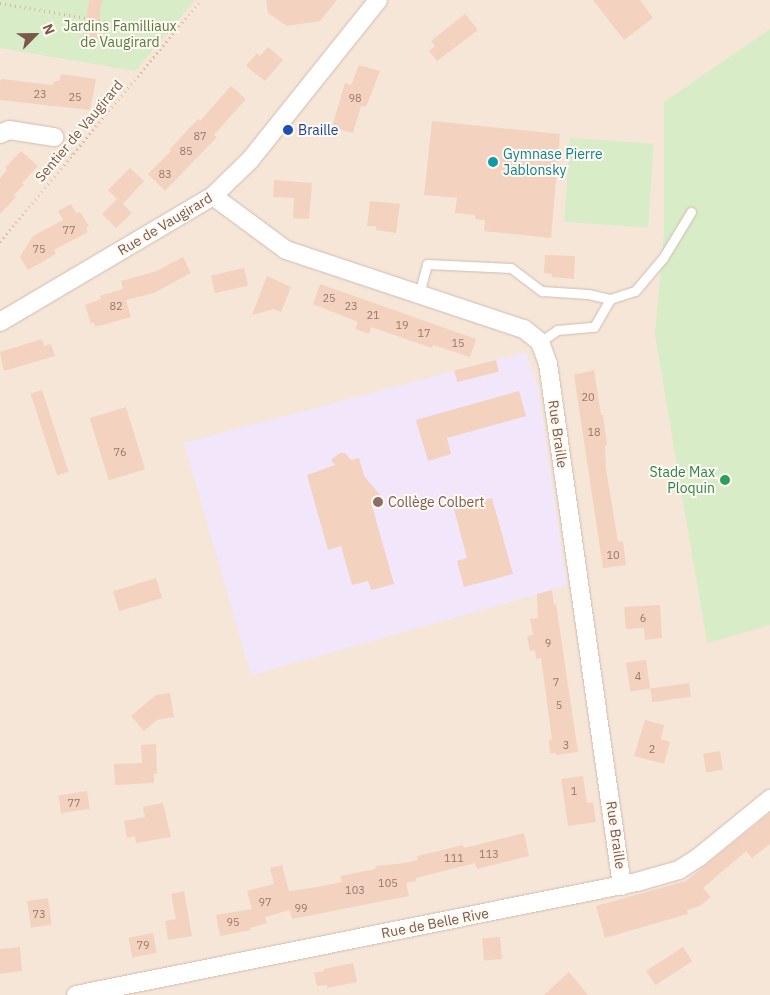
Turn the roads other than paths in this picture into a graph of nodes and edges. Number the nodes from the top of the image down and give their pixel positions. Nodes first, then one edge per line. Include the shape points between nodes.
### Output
1 (378, 0) edge
2 (0, 134) edge
3 (54, 137) dead end
4 (213, 196) junction
5 (691, 212) dead end
6 (419, 294) junction
7 (610, 299) junction
8 (0, 322) edge
9 (540, 342) junction
10 (770, 799) edge
11 (622, 886) junction
12 (76, 995) edge

1 - 4 street, Rue de Vaugirard via 250,160
2 - 3 street via 9,130
4 - 6 street via 286,250
4 - 8 street, Rue de Vaugirard
5 - 7 lane via 663,258 635,291
6 - 7 lane via 427,264 511,268 542,291
6 - 9 street via 524,330
7 - 9 lane via 594,327 557,330
9 - 11 street, Rue Braille via 548,364
10 - 11 street, Rue de Belle Rive via 679,870
11 - 12 street, Rue de Belle Rive

